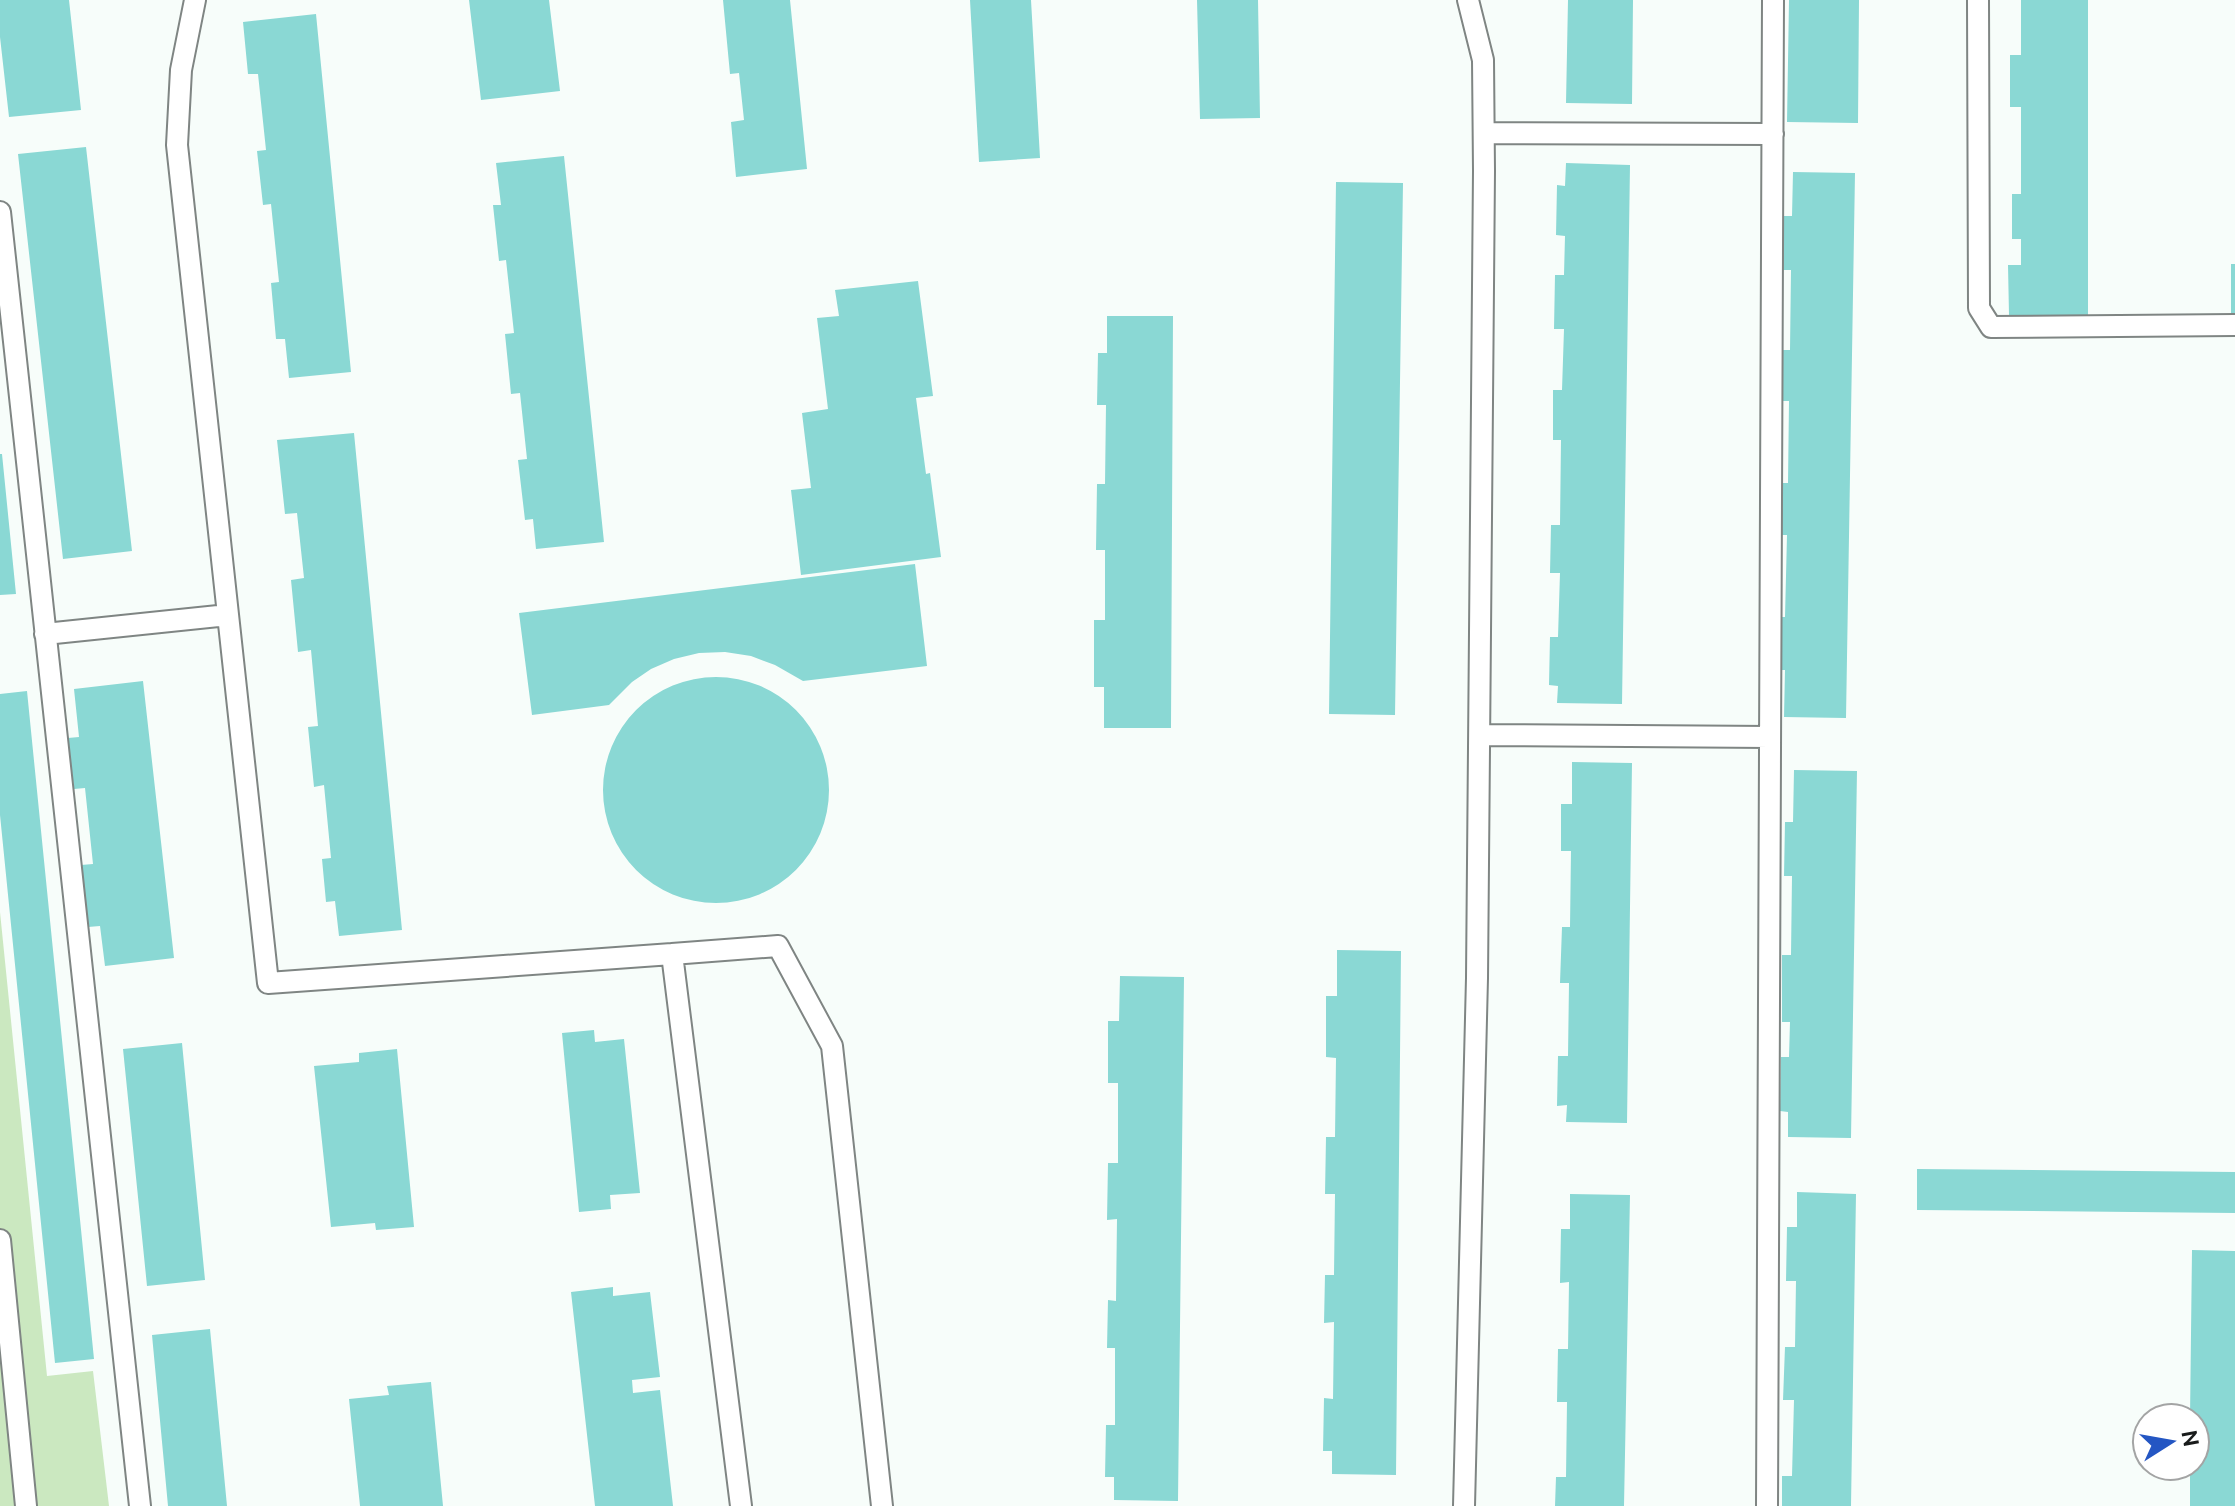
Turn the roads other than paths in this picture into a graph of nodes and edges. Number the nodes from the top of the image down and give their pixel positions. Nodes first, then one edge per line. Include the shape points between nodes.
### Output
1 (195, 0) edge
2 (1468, 0) edge
3 (1773, 0) edge
4 (1978, 0) edge
5 (1484, 133) junction
6 (1773, 134) junction
7 (0, 212) edge
8 (2235, 325) edge
9 (228, 615) junction
10 (45, 634) junction
11 (1480, 735) junction
12 (1770, 737) junction
13 (672, 954) junction
14 (0, 1240) edge
15 (26, 1506) edge
16 (140, 1506) edge
17 (741, 1506) edge
18 (882, 1506) edge
19 (1464, 1506) edge
20 (1767, 1506) edge

1 - 9 lane via 181,70 177,145
2 - 5 lane via 1483,60
3 - 6 lane
4 - 8 lane via 1979,308 1991,327
5 - 6 lane
5 - 11 lane
6 - 12 lane
7 - 10 lane
9 - 10 lane
9 - 13 lane via 268,983
10 - 16 lane
11 - 12 lane
11 - 19 lane
12 - 20 lane
13 - 17 lane
13 - 18 lane via 778,946 832,1046
14 - 15 lane

